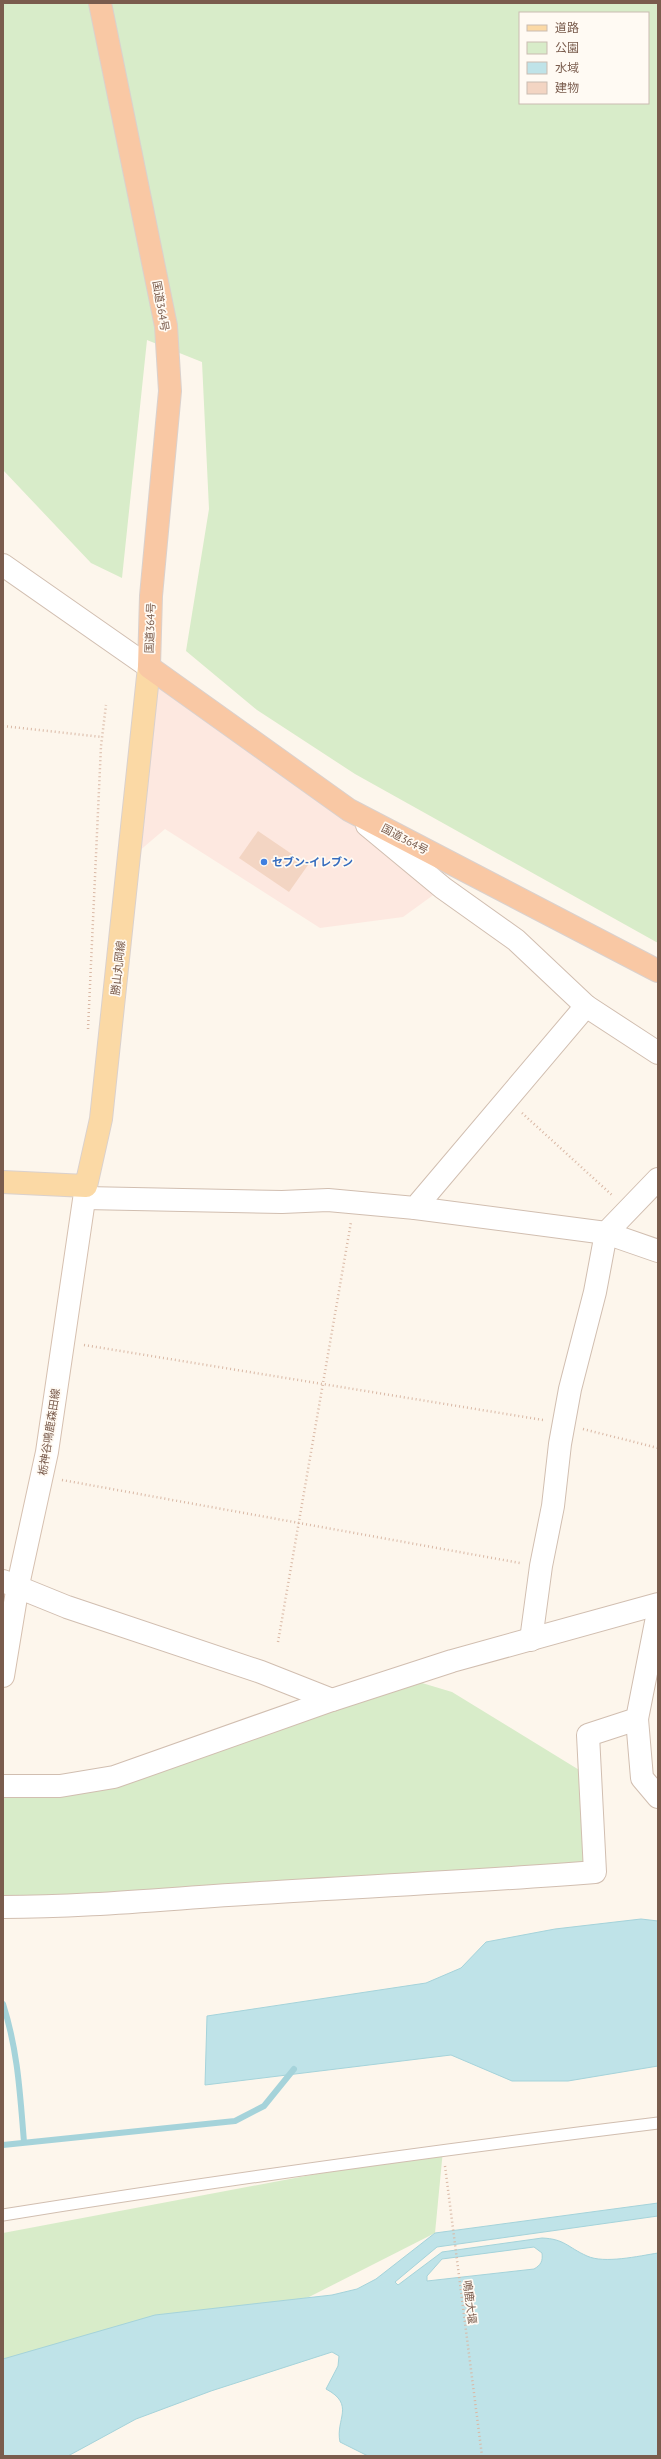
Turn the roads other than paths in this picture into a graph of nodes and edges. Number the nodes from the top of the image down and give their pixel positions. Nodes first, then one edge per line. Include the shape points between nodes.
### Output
1 (100, 3) edge
2 (3, 565) edge
3 (148, 667) junction
4 (349, 810) junction
5 (658, 971) edge
6 (586, 1006) junction
7 (658, 1053) edge
8 (658, 1178) edge
9 (3, 1182) edge
10 (86, 1192) junction
11 (415, 1208) junction
12 (606, 1233) junction
13 (658, 1251) edge
14 (10, 1583) edge
15 (658, 1604) edge
16 (658, 1612) edge
17 (531, 1640) junction
18 (3, 1676) edge
19 (332, 1700) junction
20 (637, 1719) junction
21 (3, 1786) edge
22 (658, 1797) edge
23 (3, 1907) edge
24 (658, 2123) edge
25 (3, 2215) edge

1 - 3 highway, 国道364号 via 166,326 170,391 151,596
2 - 3 street
3 - 4 highway, 国道364号
3 - 10 main road, 勝山丸岡線 via 101,1119
4 - 5 highway, 国道364号
4 - 6 street via 443,888 516,940
6 - 7 street
6 - 11 street
8 - 12 street
9 - 10 main road
10 - 11 street via 355,1202
10 - 14 street, 栃神谷鳴鹿森田線 via 42,1476
11 - 12 street
12 - 13 street
12 - 17 street via 564,1424 553,1506 540,1566
14 - 18 street, 栃神谷鳴鹿森田線
14 - 19 street via 67,1607 261,1672
15 - 17 street
16 - 20 street
17 - 19 street via 452,1661
19 - 21 street via 114,1777 60,1786
20 - 22 street via 642,1778
20 - 23 street via 588,1735 595,1872 125,1903
24 - 25 lane via 150,2191

